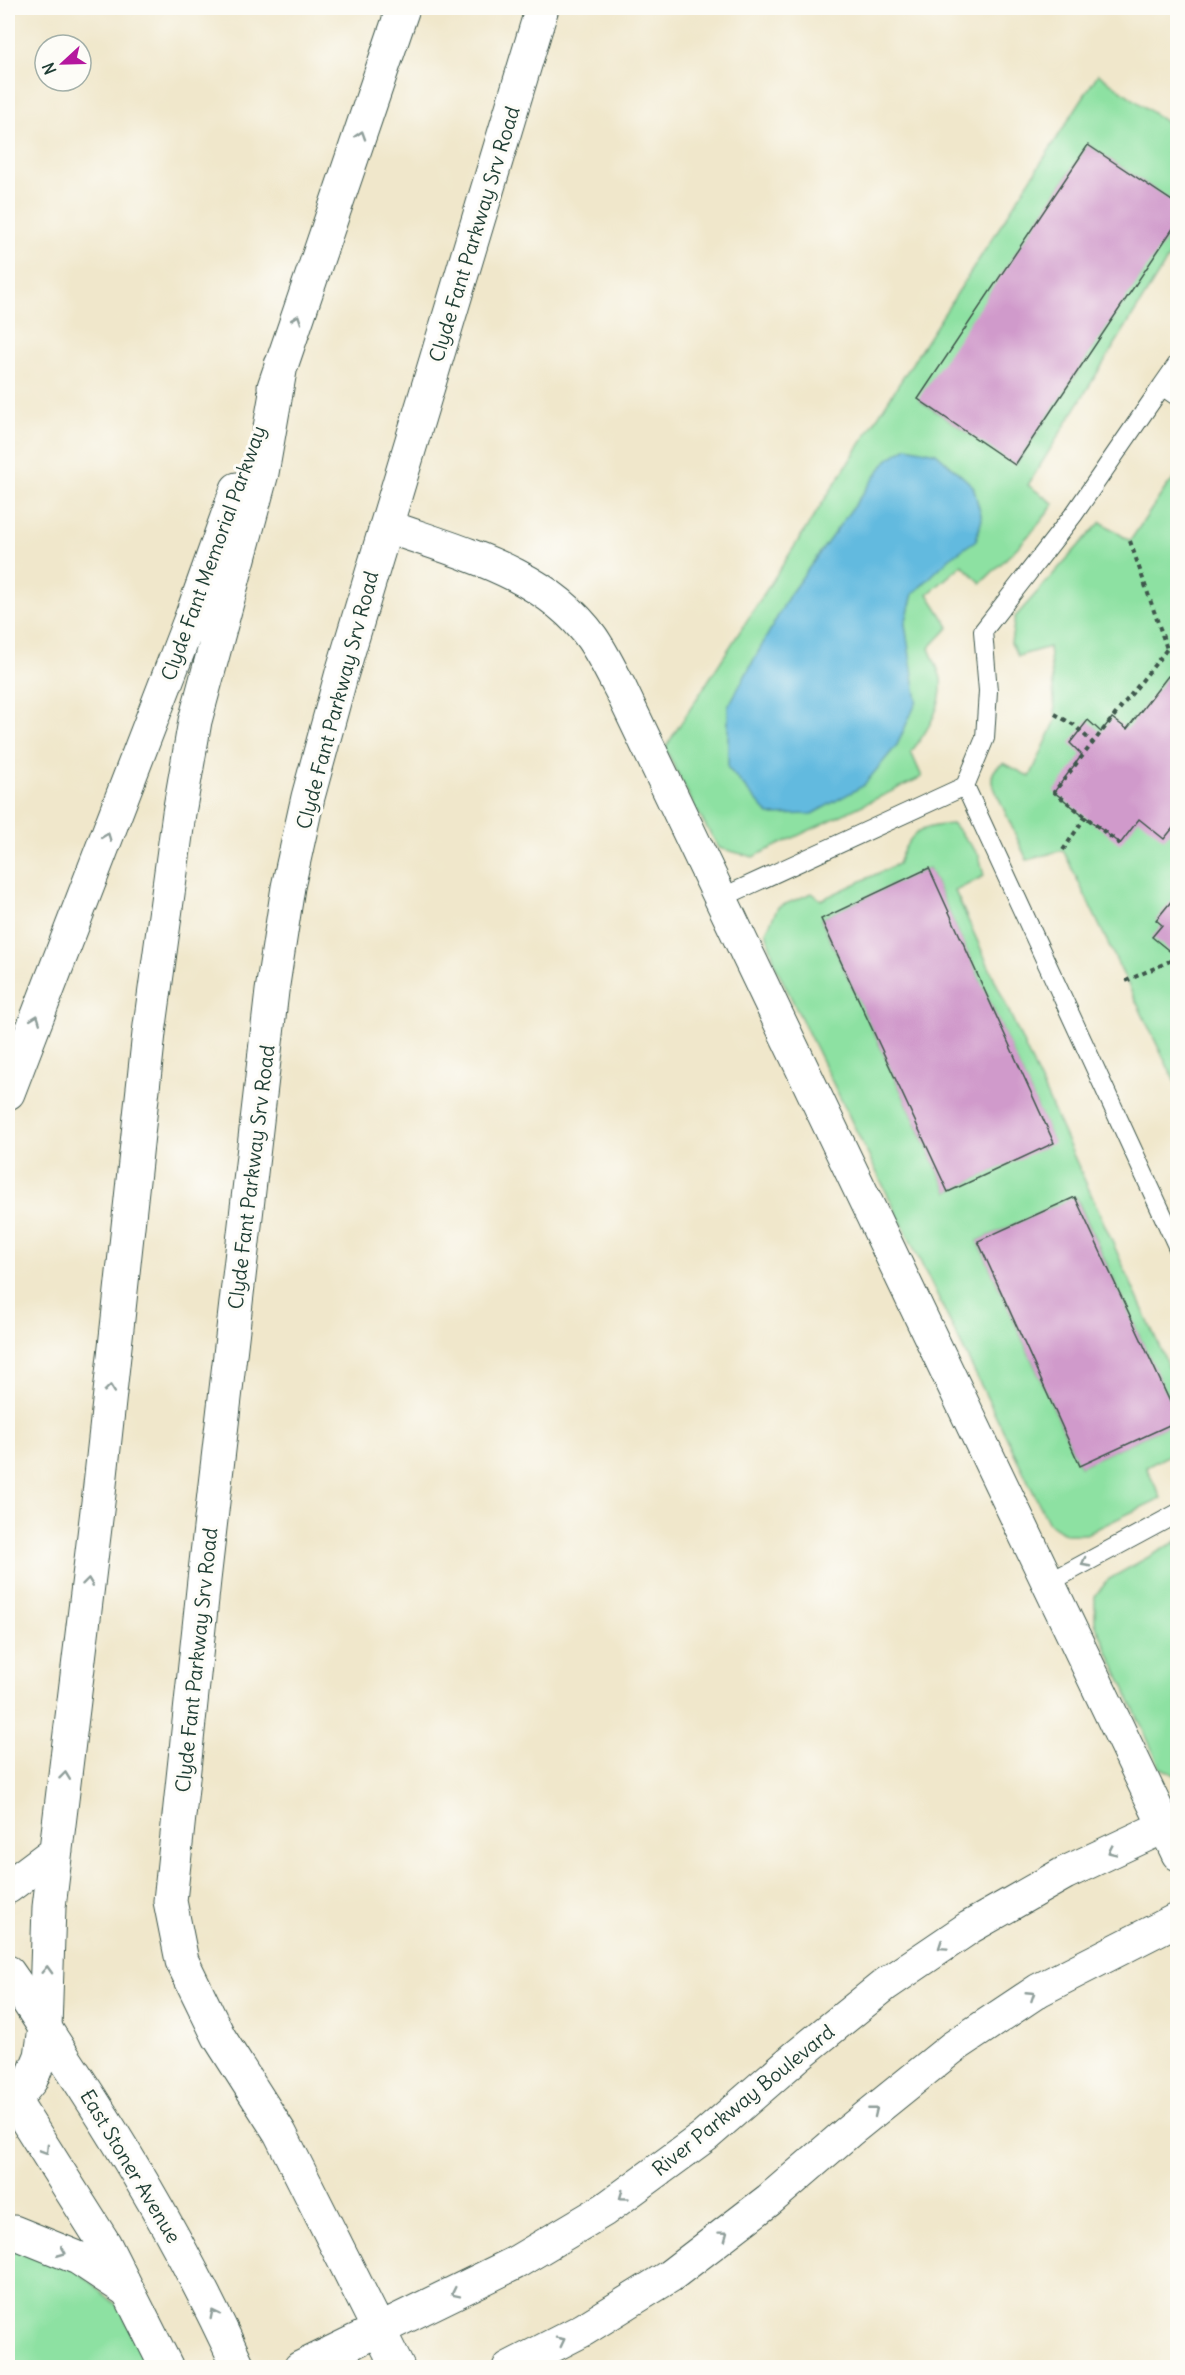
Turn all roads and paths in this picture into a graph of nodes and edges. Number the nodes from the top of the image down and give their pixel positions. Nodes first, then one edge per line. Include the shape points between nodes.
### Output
1 (403, 8) edge
2 (542, 8) edge
3 (1178, 363) edge
4 (281, 365) junction
5 (1162, 386) junction
6 (1178, 397) edge
7 (386, 526) junction
8 (1130, 541) dead end
9 (1167, 649) junction
10 (1178, 657) edge
11 (1055, 714) dead end
12 (1093, 743) junction
13 (965, 786) junction
14 (1086, 816) junction
15 (1120, 843) dead end
16 (1063, 850) dead end
17 (721, 898) junction
18 (1178, 968) edge
19 (1126, 981) dead end
20 (8, 1093) edge
21 (1178, 1248) edge
22 (1178, 1513) edge
23 (1048, 1582) junction
24 (1173, 1834) edge
25 (56, 1851) junction
26 (8, 1887) edge
27 (1178, 1919) edge
28 (8, 1972) edge
29 (45, 2028) junction
30 (10, 2100) edge
31 (8, 2232) edge
32 (128, 2291) junction
33 (380, 2330) junction
34 (167, 2367) edge
35 (239, 2367) edge
36 (300, 2367) edge
37 (398, 2367) edge
38 (509, 2367) edge

4 -> 1 street, Clyde Fant Memorial Parkway
2 - 7 street, Clyde Fant Parkway Srv Road
3 - 5 lane
20 -> 4 street, Clyde Fant Memorial Parkway via 192,615
25 -> 4 street via 149,1033 179,813 195,721 262,472
5 - 6 lane
5 - 13 lane via 1074,514 983,632 988,691 985,738
7 - 17 street via 510,571 554,598 592,638
7 - 33 street, Clyde Fant Parkway Srv Road via 310,786 288,887 272,991 170,1901 182,1962 219,2037 280,2133
8 - 9 path
9 - 10 path
9 - 12 path
11 - 12 path
12 - 14 path via 1054,792
13 - 17 lane
13 - 21 lane
14 - 15 path
14 - 16 path
17 - 23 street
18 - 19 path via 1170,961
22 -> 23 lane
23 - 24 street
24 -> 33 street, River Parkway Boulevard via 1065,1873 970,1927 886,1984 705,2136 604,2210 515,2263
25 - 26 street
29 -> 25 street via 48,1907
38 -> 27 street via 583,2330 670,2276 962,2041 1039,1990
28 - 29 street, East Stoner Avenue
29 - 30 street via 41,2056 31,2080
35 -> 29 street, East Stoner Avenue via 166,2221
30 -> 32 street via 104,2243
31 -> 32 street via 78,2258
32 - 34 street
33 - 36 street, River Parkway Boulevard
33 - 37 street, Clyde Fant Parkway Srv Road

